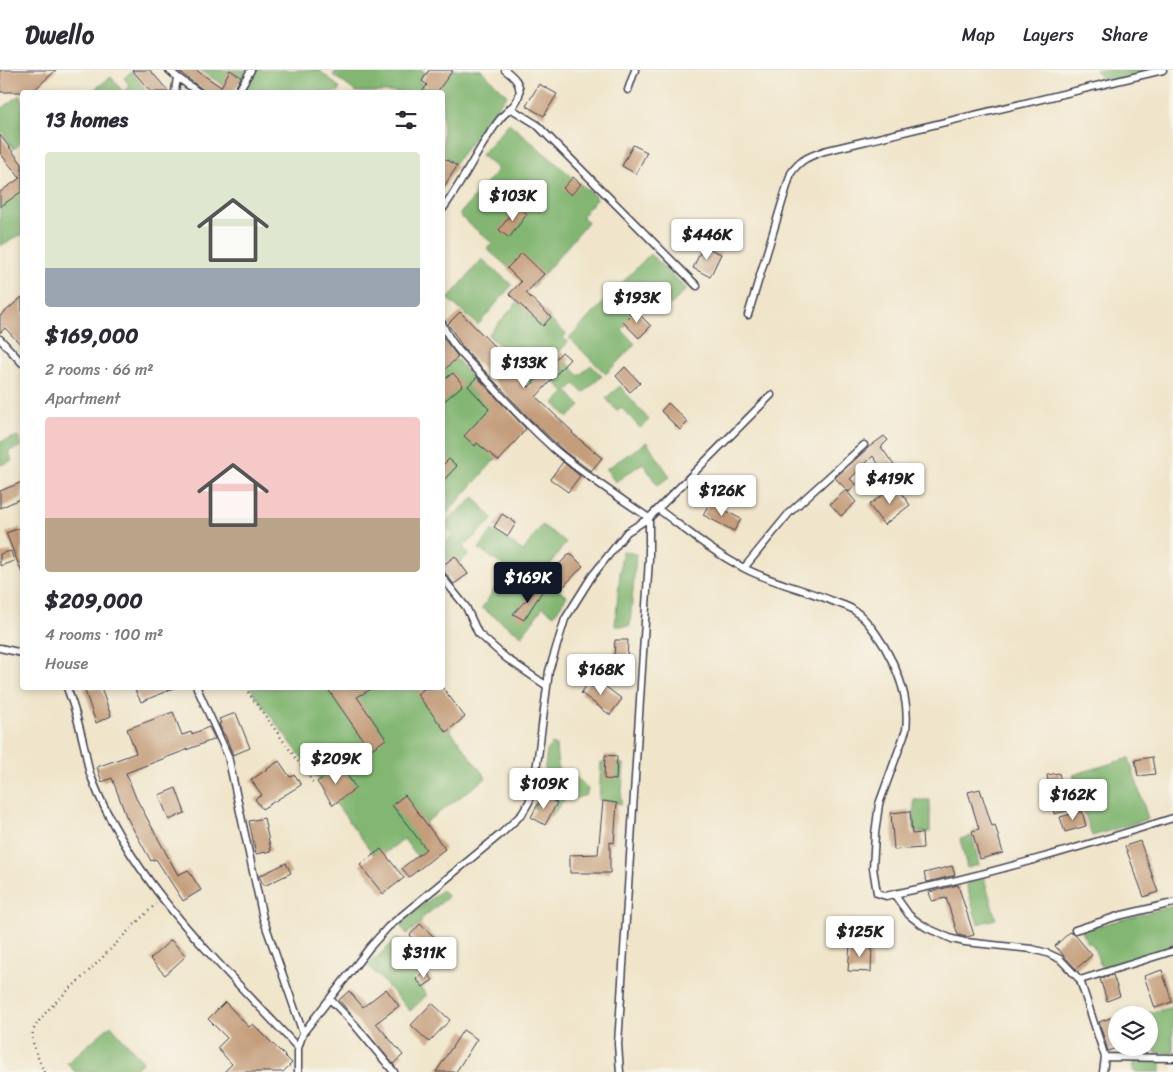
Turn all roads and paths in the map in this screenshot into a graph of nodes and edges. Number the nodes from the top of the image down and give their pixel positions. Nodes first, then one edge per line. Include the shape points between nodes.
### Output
1 (169, 70) edge
2 (251, 70) edge
3 (505, 70) edge
4 (635, 70) edge
5 (1164, 70) edge
6 (177, 77) junction
7 (175, 90) edge
8 (195, 90) edge
9 (239, 90) edge
10 (628, 90) dead end
11 (510, 108) junction
12 (445, 206) edge
13 (697, 286) dead end
14 (748, 314) dead end
15 (445, 330) edge
16 (0, 339) edge
17 (20, 361) edge
18 (771, 395) dead end
19 (864, 445) dead end
20 (658, 509) junction
21 (649, 518) junction
22 (744, 568) junction
23 (445, 580) edge
24 (0, 648) edge
25 (20, 653) edge
26 (547, 686) junction
27 (68, 690) edge
28 (198, 690) edge
29 (246, 690) edge
30 (312, 782) dead end
31 (1173, 818) edge
32 (894, 894) junction
33 (163, 898) junction
34 (1173, 903) edge
35 (1075, 930) dead end
36 (1173, 951) edge
37 (1080, 980) junction
38 (330, 999) junction
39 (304, 1033) junction
40 (298, 1048) junction
41 (1104, 1057) junction
42 (1173, 1058) edge
43 (44, 1072) edge
44 (298, 1072) edge
45 (394, 1072) edge
46 (620, 1072) edge
47 (1103, 1072) edge

1 - 6 lane
2 - 9 lane
3 - 11 lane via 518,83 520,93
4 - 10 lane
5 - 14 lane via 807,157 791,173
6 - 7 lane
6 - 8 lane
11 - 12 lane via 500,118
11 - 13 lane via 536,124
15 - 21 lane via 459,350 512,408 554,448
16 - 17 lane
18 - 20 lane
19 - 22 lane via 790,512
20 - 21 lane
20 - 22 lane
21 - 26 lane via 627,532 570,609 560,632
21 - 46 lane via 618,1044
22 - 32 lane via 853,610 887,650 904,694 907,717 906,730 878,804 873,868 877,893
23 - 26 lane via 466,607 478,633 506,658
24 - 25 lane
26 - 38 lane via 534,784 522,814 388,927
27 - 33 lane via 92,778 117,831
28 - 39 lane via 228,756 264,918
29 - 30 path
31 - 32 lane via 990,871
32 - 37 lane via 909,915 927,928 958,941 1047,953 1060,959
33 - 40 lane
33 - 43 path via 37,1023 32,1039
34 - 35 lane
36 - 37 lane
37 - 41 lane
38 - 39 lane
38 - 45 lane
39 - 40 lane
40 - 44 lane
41 - 42 lane
41 - 47 lane

